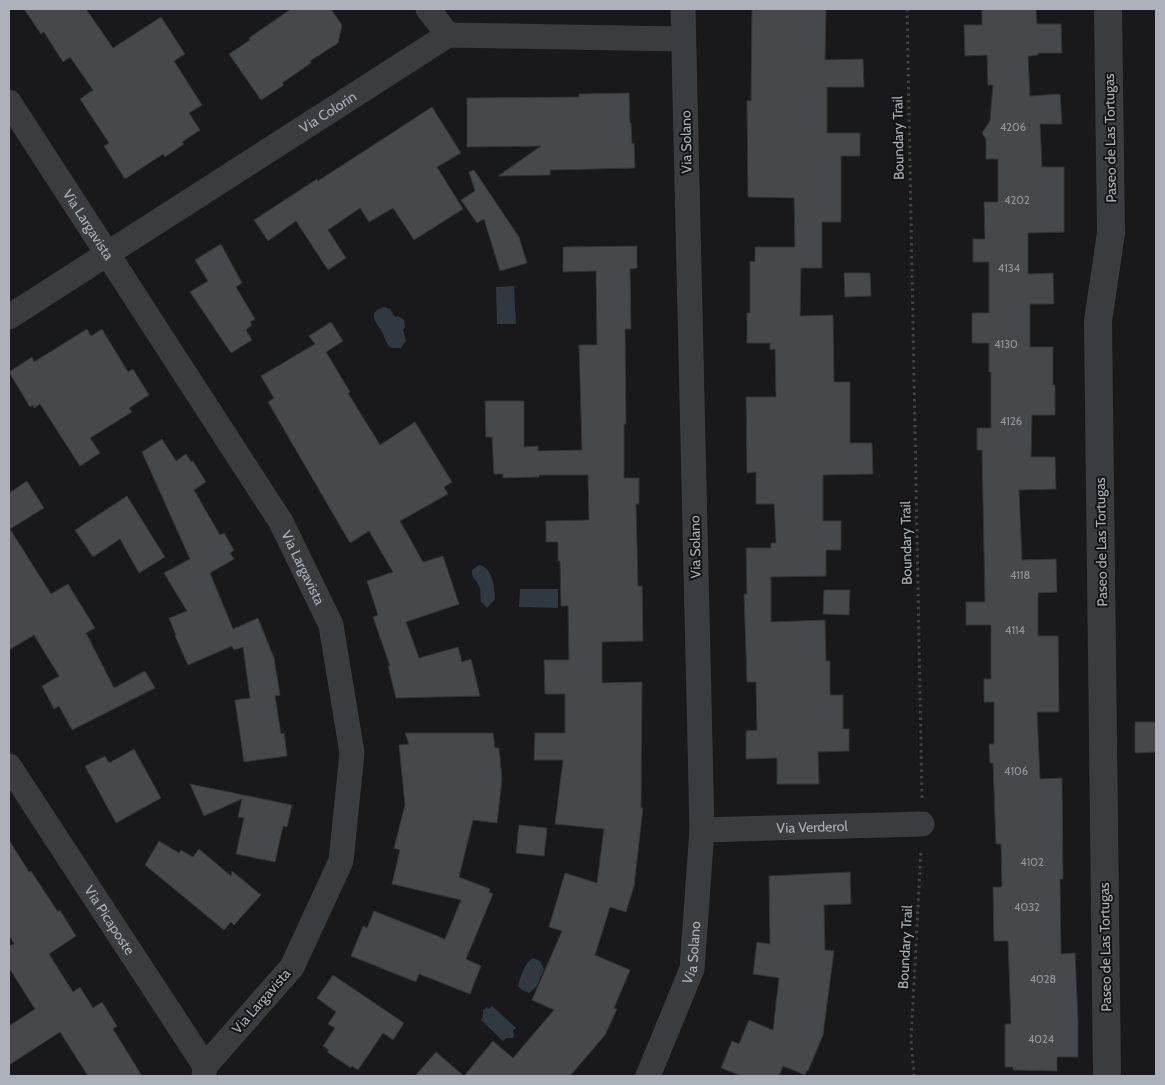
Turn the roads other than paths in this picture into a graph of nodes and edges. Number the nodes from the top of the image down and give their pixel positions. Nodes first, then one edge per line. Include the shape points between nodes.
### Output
1 (428, 9) edge
2 (683, 9) edge
3 (1108, 9) edge
4 (448, 35) junction
5 (683, 40) junction
6 (9, 102) edge
7 (106, 254) junction
8 (9, 317) edge
9 (9, 766) edge
10 (922, 824) road end
11 (702, 830) junction
12 (205, 1071) edge
13 (648, 1076) edge
14 (1107, 1076) edge

1 - 4 street
2 - 5 street, Via Solano
3 - 14 street, Paseo de Las Tortugas via 1111,233 1098,321
4 - 5 street
4 - 7 street, Via Colorin
5 - 11 street, Via Solano
6 - 7 street, Via Largavista
7 - 8 street, Via Colorin
7 - 12 street, Via Largavista via 281,522 331,625 352,753 341,861 292,967
9 - 12 street, Via Picaposte
10 - 11 street, Via Verderol
11 - 13 street, Via Solano via 692,969

